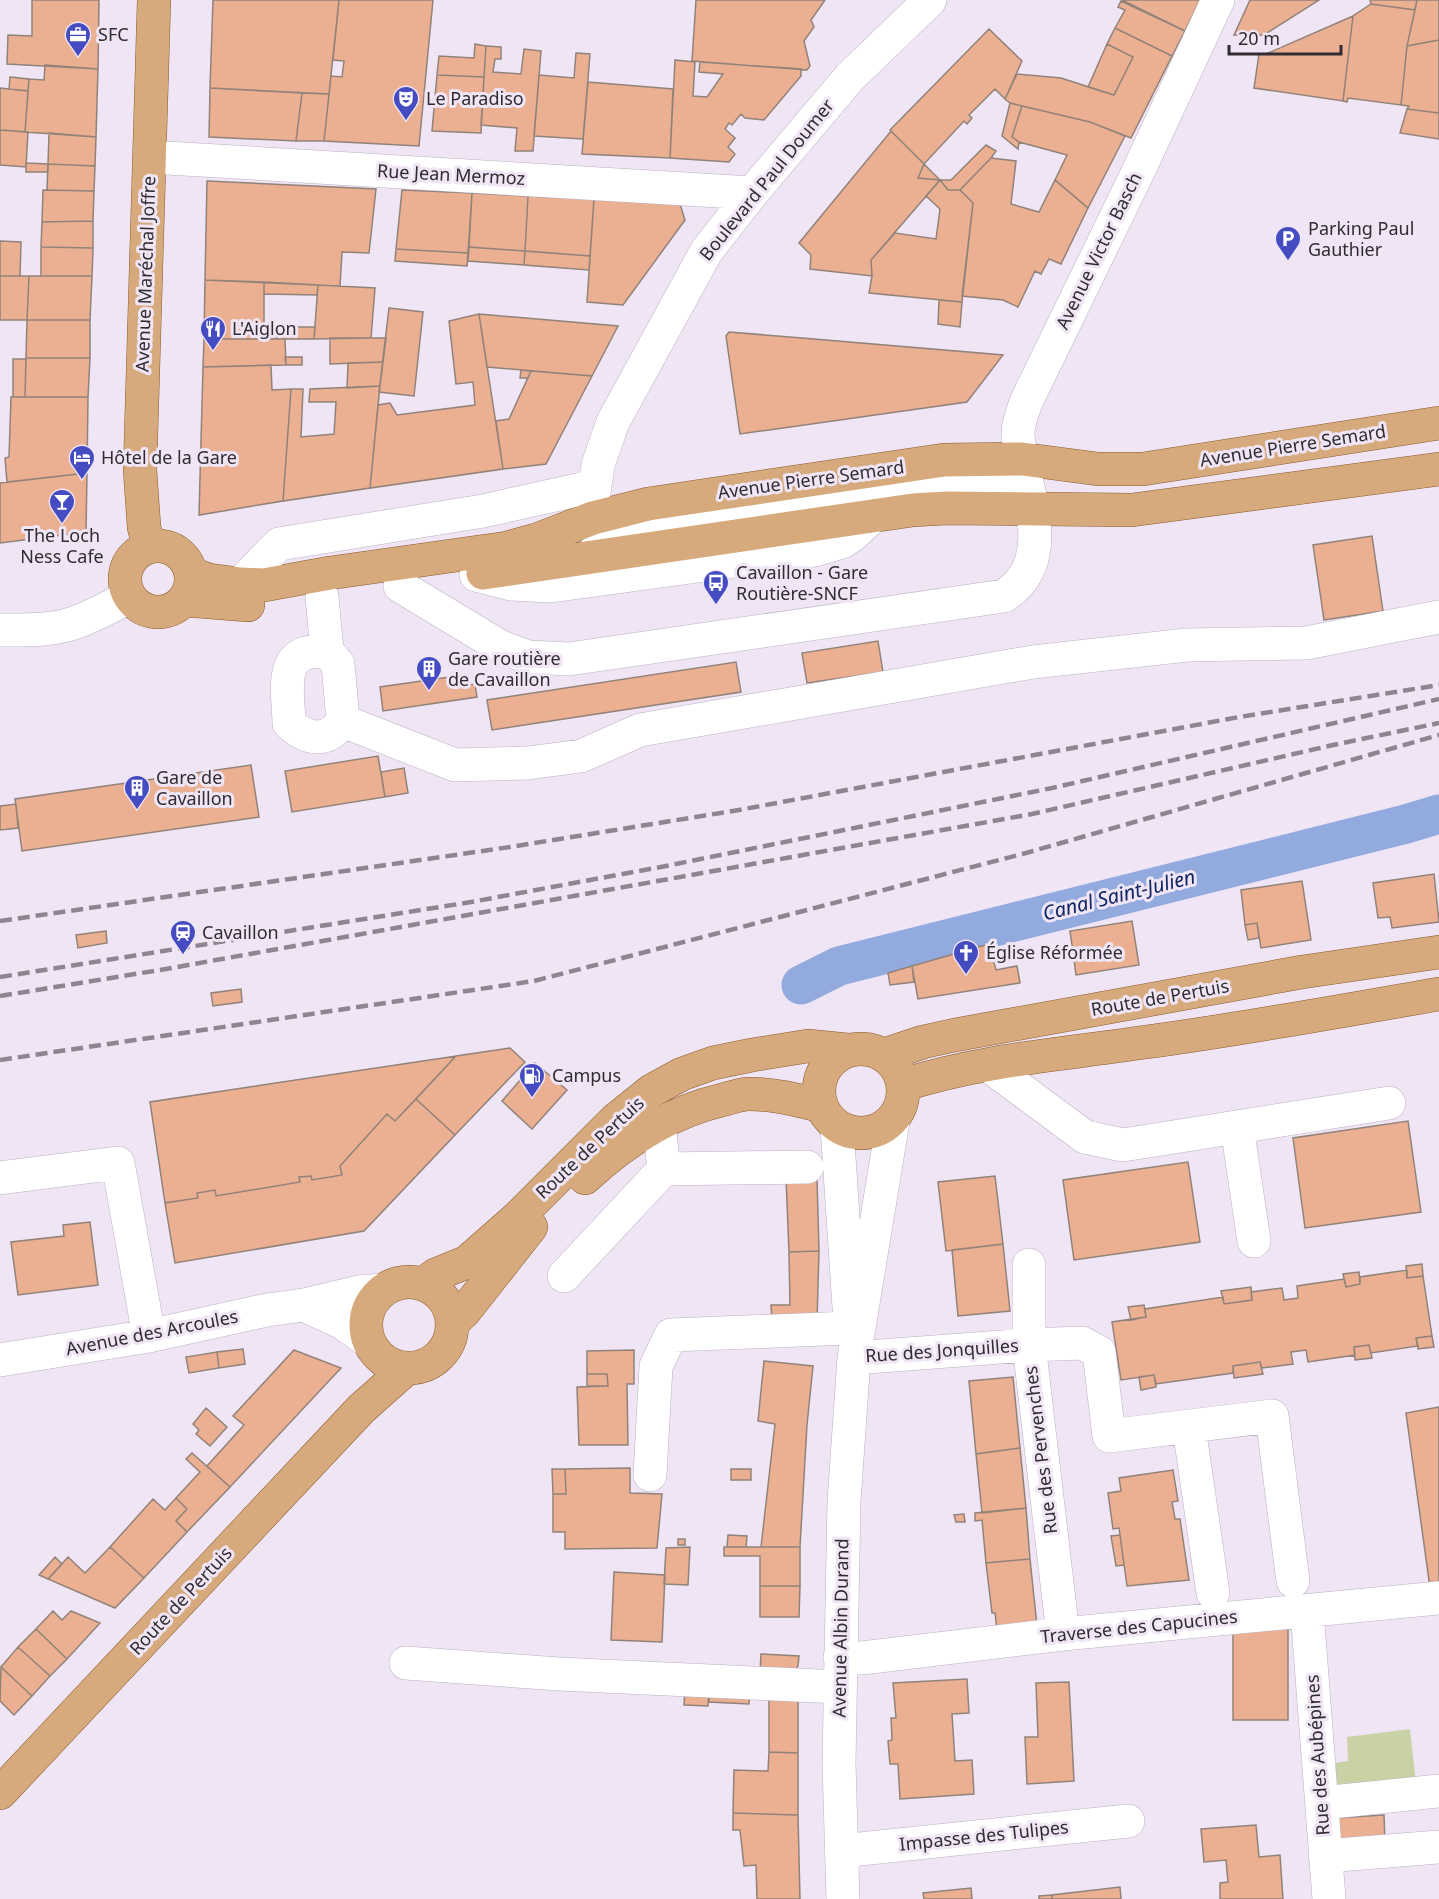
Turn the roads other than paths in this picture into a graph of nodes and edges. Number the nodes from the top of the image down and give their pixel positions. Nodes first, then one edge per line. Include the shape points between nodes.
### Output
1 (154, 0) edge
2 (930, 0) edge
3 (1218, 0) edge
4 (150, 157) junction
5 (752, 193) junction
6 (1439, 423) edge
7 (1022, 459) junction
8 (1439, 469) edge
9 (595, 486) junction
10 (898, 492) junction
11 (1033, 509) junction
12 (873, 516) junction
13 (593, 518) junction
14 (149, 547) junction
15 (575, 560) junction
16 (476, 574) junction
17 (240, 584) junction
18 (400, 586) junction
19 (188, 587) junction
20 (129, 597) junction
21 (322, 597) junction
22 (1439, 617) edge
23 (0, 630) edge
24 (327, 651) junction
25 (343, 721) junction
26 (1439, 952) edge
27 (1439, 994) edge
28 (848, 1050) junction
29 (884, 1055) junction
30 (988, 1065) junction
31 (903, 1085) junction
32 (1389, 1103) dead end
33 (829, 1116) junction
34 (893, 1120) junction
35 (659, 1124) junction
36 (1237, 1127) junction
37 (807, 1167) dead end
38 (664, 1169) junction
39 (0, 1178) edge
40 (1254, 1241) dead end
41 (1029, 1264) dead end
42 (564, 1276) dead end
43 (423, 1284) junction
44 (384, 1290) junction
45 (303, 1305) junction
46 (452, 1323) junction
47 (149, 1336) junction
48 (370, 1343) junction
49 (852, 1343) junction
50 (1029, 1345) junction
51 (0, 1360) edge
52 (406, 1369) junction
53 (361, 1409) junction
54 (1189, 1426) junction
55 (650, 1475) dead end
56 (1293, 1581) dead end
57 (1214, 1593) dead end
58 (1439, 1598) edge
59 (1307, 1611) junction
60 (1063, 1634) junction
61 (406, 1663) dead end
62 (840, 1672) junction
63 (1439, 1791) edge
64 (0, 1793) edge
65 (1322, 1803) junction
66 (1128, 1821) dead end
67 (1439, 1847) edge
68 (841, 1851) junction
69 (1325, 1856) junction
70 (843, 1899) edge
71 (1329, 1899) edge

1 - 4 main road, Avenue Maréchal Joffre
2 - 5 street, Boulevard Paul Doumer via 850,77
3 - 7 street, Avenue Victor Basch via 1026,402 1018,432
4 - 5 street, Rue Jean Mermoz
4 - 14 main road, Avenue Maréchal Joffre via 140,470
5 - 9 street, Boulevard Paul Doumer via 706,252 645,362 613,422
6 - 7 main road, Avenue Pierre Semard via 1143,469
7 - 10 street via 1010,477 992,489
7 - 11 street, Avenue Victor Basch
7 - 13 main road, Avenue Pierre Semard via 944,460 648,504
8 - 11 main road via 1132,510
9 - 13 street, Boulevard Paul Doumer
9 - 17 street via 483,511 279,544
10 - 12 street
10 - 15 street via 640,532
11 - 12 main road via 947,508
11 - 18 street, Avenue Victor Basch via 1034,552 1026,575 1004,596 569,659 528,657 501,647
12 - 15 main road
12 - 16 street via 842,542 815,550 551,586 511,584
13 - 17 main road, Avenue Pierre Semard via 507,548 264,585
14 - 19 main road via 160,546 180,554 187,563
14 - 20 main road via 129,561 124,573
15 - 16 main road
16 - 18 main road
17 - 19 main road, Avenue Pierre Semard via 209,580
18 - 21 main road
19 - 20 main road via 175,609 162,613 149,612
19 - 21 main road via 242,606
20 - 23 street via 72,624
21 - 24 street
22 - 25 street via 1306,643 1187,645 1033,662 640,730 580,756 528,763 455,765
24 - 25 street via 338,664
24 - 25 street via 304,653 293,661 289,671 290,723 310,737 335,732
26 - 29 main road, Route de Pertuis via 1302,972 955,1035
27 - 30 main road via 1236,1030
28 - 29 main road via 869,1049
28 - 33 main road via 822,1074 818,1092
28 - 43 main road, Route de Pertuis via 808,1046 752,1055 682,1074 651,1091 615,1120 467,1262
29 - 31 main road via 895,1065
30 - 31 main road via 940,1073
30 - 36 street via 1085,1137 1123,1145
31 - 34 main road via 901,1107
32 - 36 street
33 - 34 main road via 850,1133 880,1130
33 - 35 main road, Route de Pertuis via 783,1096 747,1094 702,1104
33 - 49 street, Avenue Albin Durand
34 - 49 street, Avenue Albin Durand
35 - 38 street
35 - 46 main road, Route de Pertuis via 612,1153 529,1229
36 - 40 street
37 - 38 street
38 - 42 street
39 - 47 street via 118,1162
41 - 50 street, Rue des Pervenches
43 - 44 main road via 396,1284
43 - 46 main road via 444,1299
44 - 45 street, Avenue des Arcoules
44 - 48 main road via 368,1313
45 - 47 street, Avenue des Arcoules
45 - 48 street via 343,1323
46 - 52 main road via 450,1338 434,1360
47 - 51 street, Avenue des Arcoules
48 - 52 main road via 380,1357
48 - 53 main road via 369,1374
49 - 50 street, Rue des Jonquilles
49 - 55 street, Rue des Jonquilles via 671,1335 656,1366
49 - 62 street, Avenue Albin Durand
50 - 54 street, Rue des Jonquilles via 1082,1343 1099,1352 1108,1436
50 - 60 street, Rue des Pervenches
52 - 53 main road, Route de Pertuis
53 - 64 main road, Route de Pertuis
54 - 56 street via 1272,1416
54 - 57 street
58 - 59 street, Traverse des Capucines
59 - 60 street, Traverse des Capucines
59 - 65 street, Rue des Aubépines
60 - 62 street, Traverse des Capucines via 862,1658
61 - 62 street, Traverse des Capucines via 559,1674
62 - 68 street, Avenue Albin Durand
63 - 65 street
65 - 69 street, Rue des Aubépines
66 - 68 street, Impasse des Tulipes
67 - 69 street
68 - 70 street, Avenue Albin Durand
69 - 71 street, Rue des Aubépines

